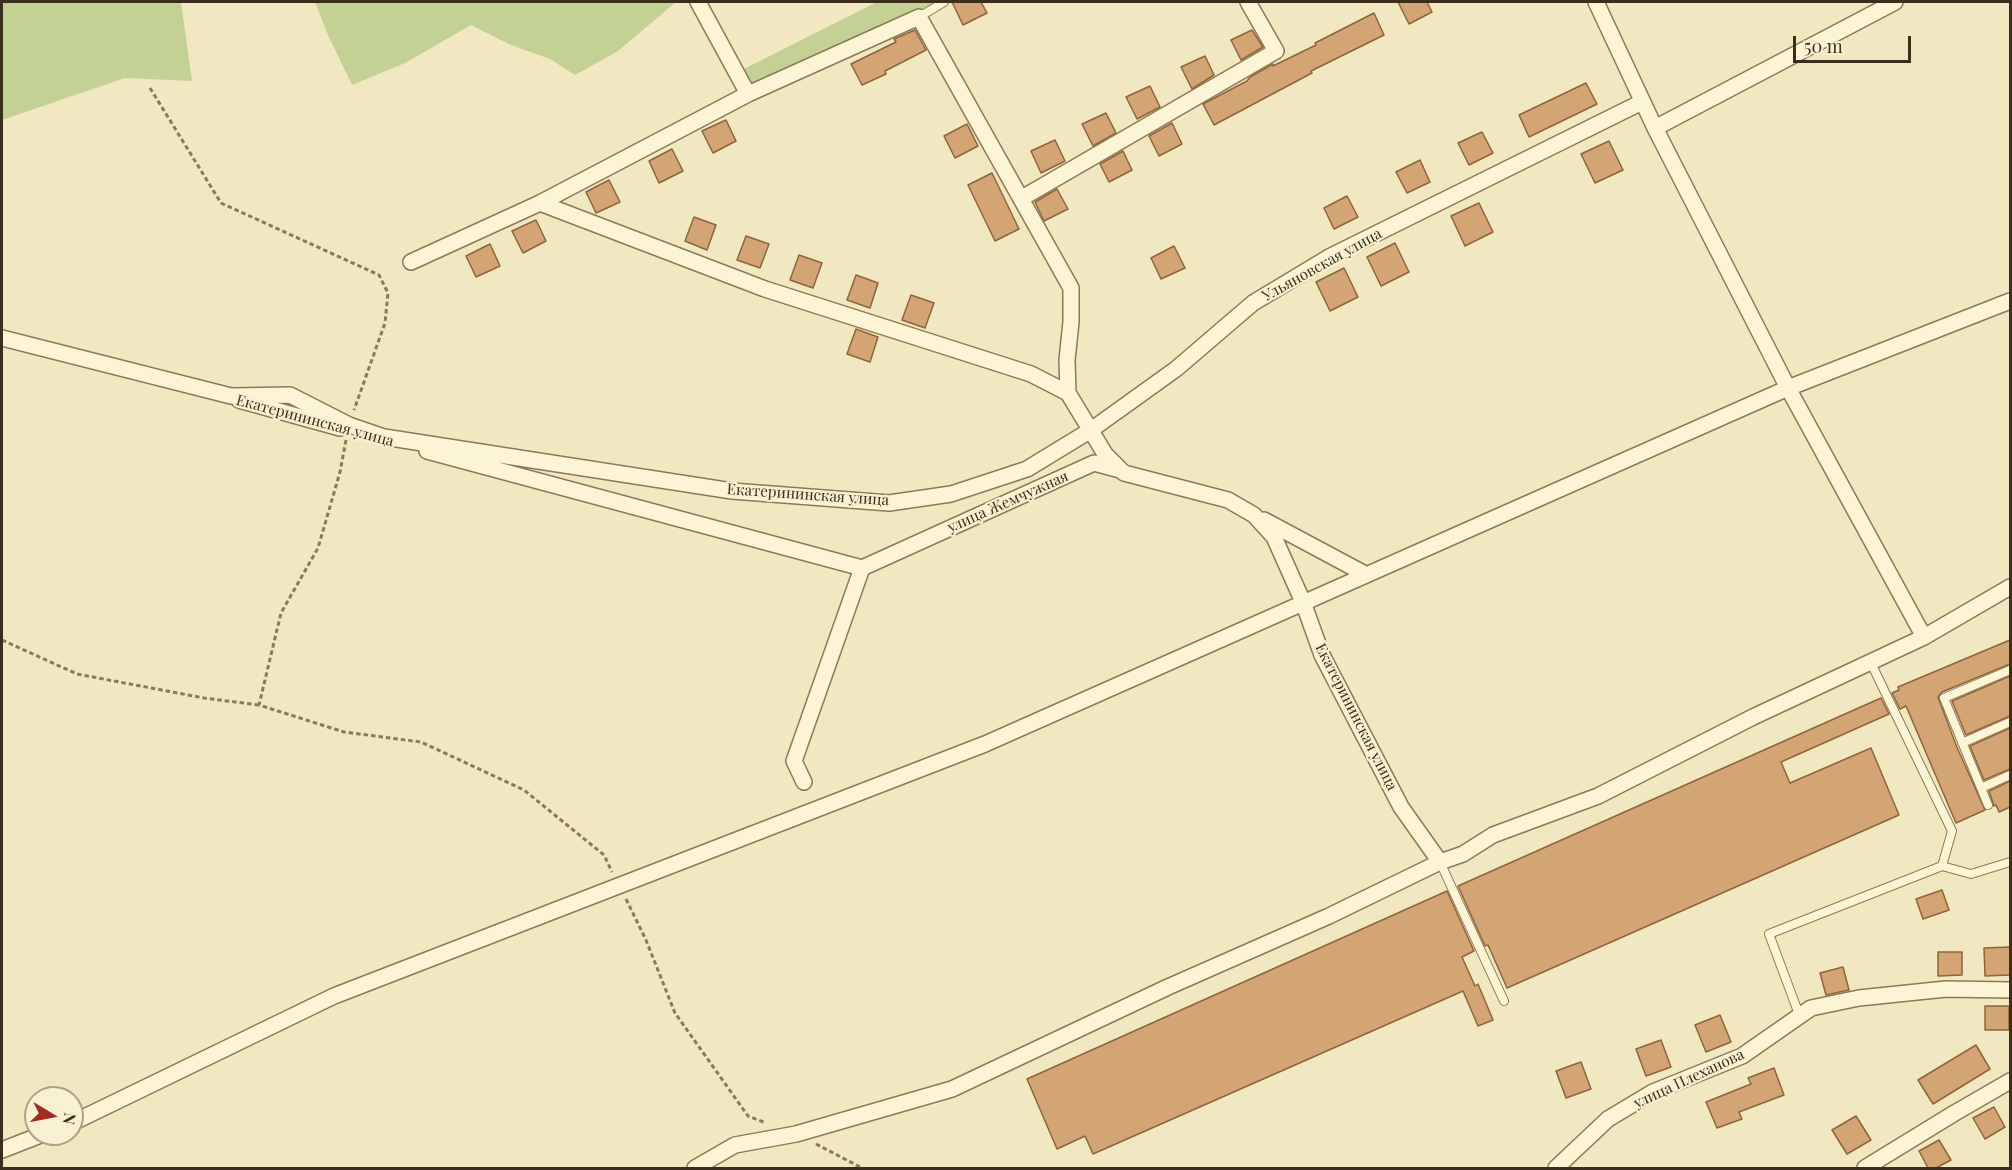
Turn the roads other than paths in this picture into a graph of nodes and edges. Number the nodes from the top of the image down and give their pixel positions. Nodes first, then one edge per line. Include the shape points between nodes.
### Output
1 (698, 2) edge
2 (944, 2) edge
3 (1248, 2) edge
4 (1596, 2) edge
5 (1895, 2) edge
6 (919, 17) junction
7 (748, 94) junction
8 (1642, 102) junction
9 (1655, 128) junction
10 (1022, 198) junction
11 (540, 203) junction
12 (411, 262) dead end
13 (2010, 301) edge
14 (2, 338) edge
15 (1788, 388) junction
16 (1068, 393) junction
17 (1091, 430) junction
18 (1027, 469) joint
19 (1228, 500) junction
20 (862, 568) junction
21 (1365, 574) junction
22 (2010, 587) edge
23 (1303, 602) junction
24 (1924, 637) junction
25 (1871, 663) junction
26 (2010, 670) edge
27 (2010, 722) edge
28 (1962, 743) junction
29 (2010, 775) edge
30 (804, 782) dead end
31 (1981, 788) junction
32 (1988, 805) dead end
33 (1440, 862) junction
34 (2010, 862) edge
35 (1942, 866) junction
36 (2010, 990) edge
37 (1504, 1001) dead end
38 (1800, 1017) junction
39 (2010, 1081) edge
40 (84, 1117) edge
41 (24, 1141) edge
42 (2, 1150) edge
43 (694, 1168) edge
44 (1556, 1168) edge
45 (1865, 1168) edge

1 - 7 street
2 - 6 lane
3 - 10 street via 1276,51
4 - 8 street
5 - 9 street
6 - 7 street
6 - 10 street
7 - 11 street
8 - 9 street
8 - 17 street, Ульяновская улица via 1331,256 1253,303 1176,369
9 - 15 street
10 - 16 street via 1071,288
11 - 12 street
11 - 16 street via 765,289 1031,374
13 - 15 street
14 - 18 street, Екатерининская улица via 231,396 290,395 349,425 384,437 732,491 889,503 951,494
14 - 20 street, Екатерининская улица
15 - 21 street
15 - 24 street
16 - 17 street, Екатерининская улица
17 - 18 street, Ульяновская улица
17 - 19 street, Екатерининская улица via 1105,454 1124,473
19 - 20 street, улица Жемчужная via 1094,463
19 - 21 street, улица Жемчужная
19 - 23 street, Екатерининская улица via 1254,515 1274,537
20 - 30 street via 794,761
21 - 23 street
22 - 24 street
23 - 33 street, Екатерининская улица via 1322,655 1401,807
23 - 40 street via 985,744 334,996
24 - 25 street
25 - 33 street via 1753,717 1598,796 1493,835 1463,854
25 - 35 lane via 1952,831
26 - 28 lane via 1944,698
27 - 28 lane
28 - 31 lane
29 - 31 lane
31 - 32 lane
33 - 37 lane
33 - 43 street via 952,1089 796,1134 735,1145
34 - 35 lane via 1971,874
35 - 38 lane via 1769,934
36 - 38 street, улица Плеханова via 1946,989 1859,998 1811,1008
38 - 44 street, улица Плеханова via 1742,1056 1653,1092 1608,1119
39 - 45 street
41 - 42 street

